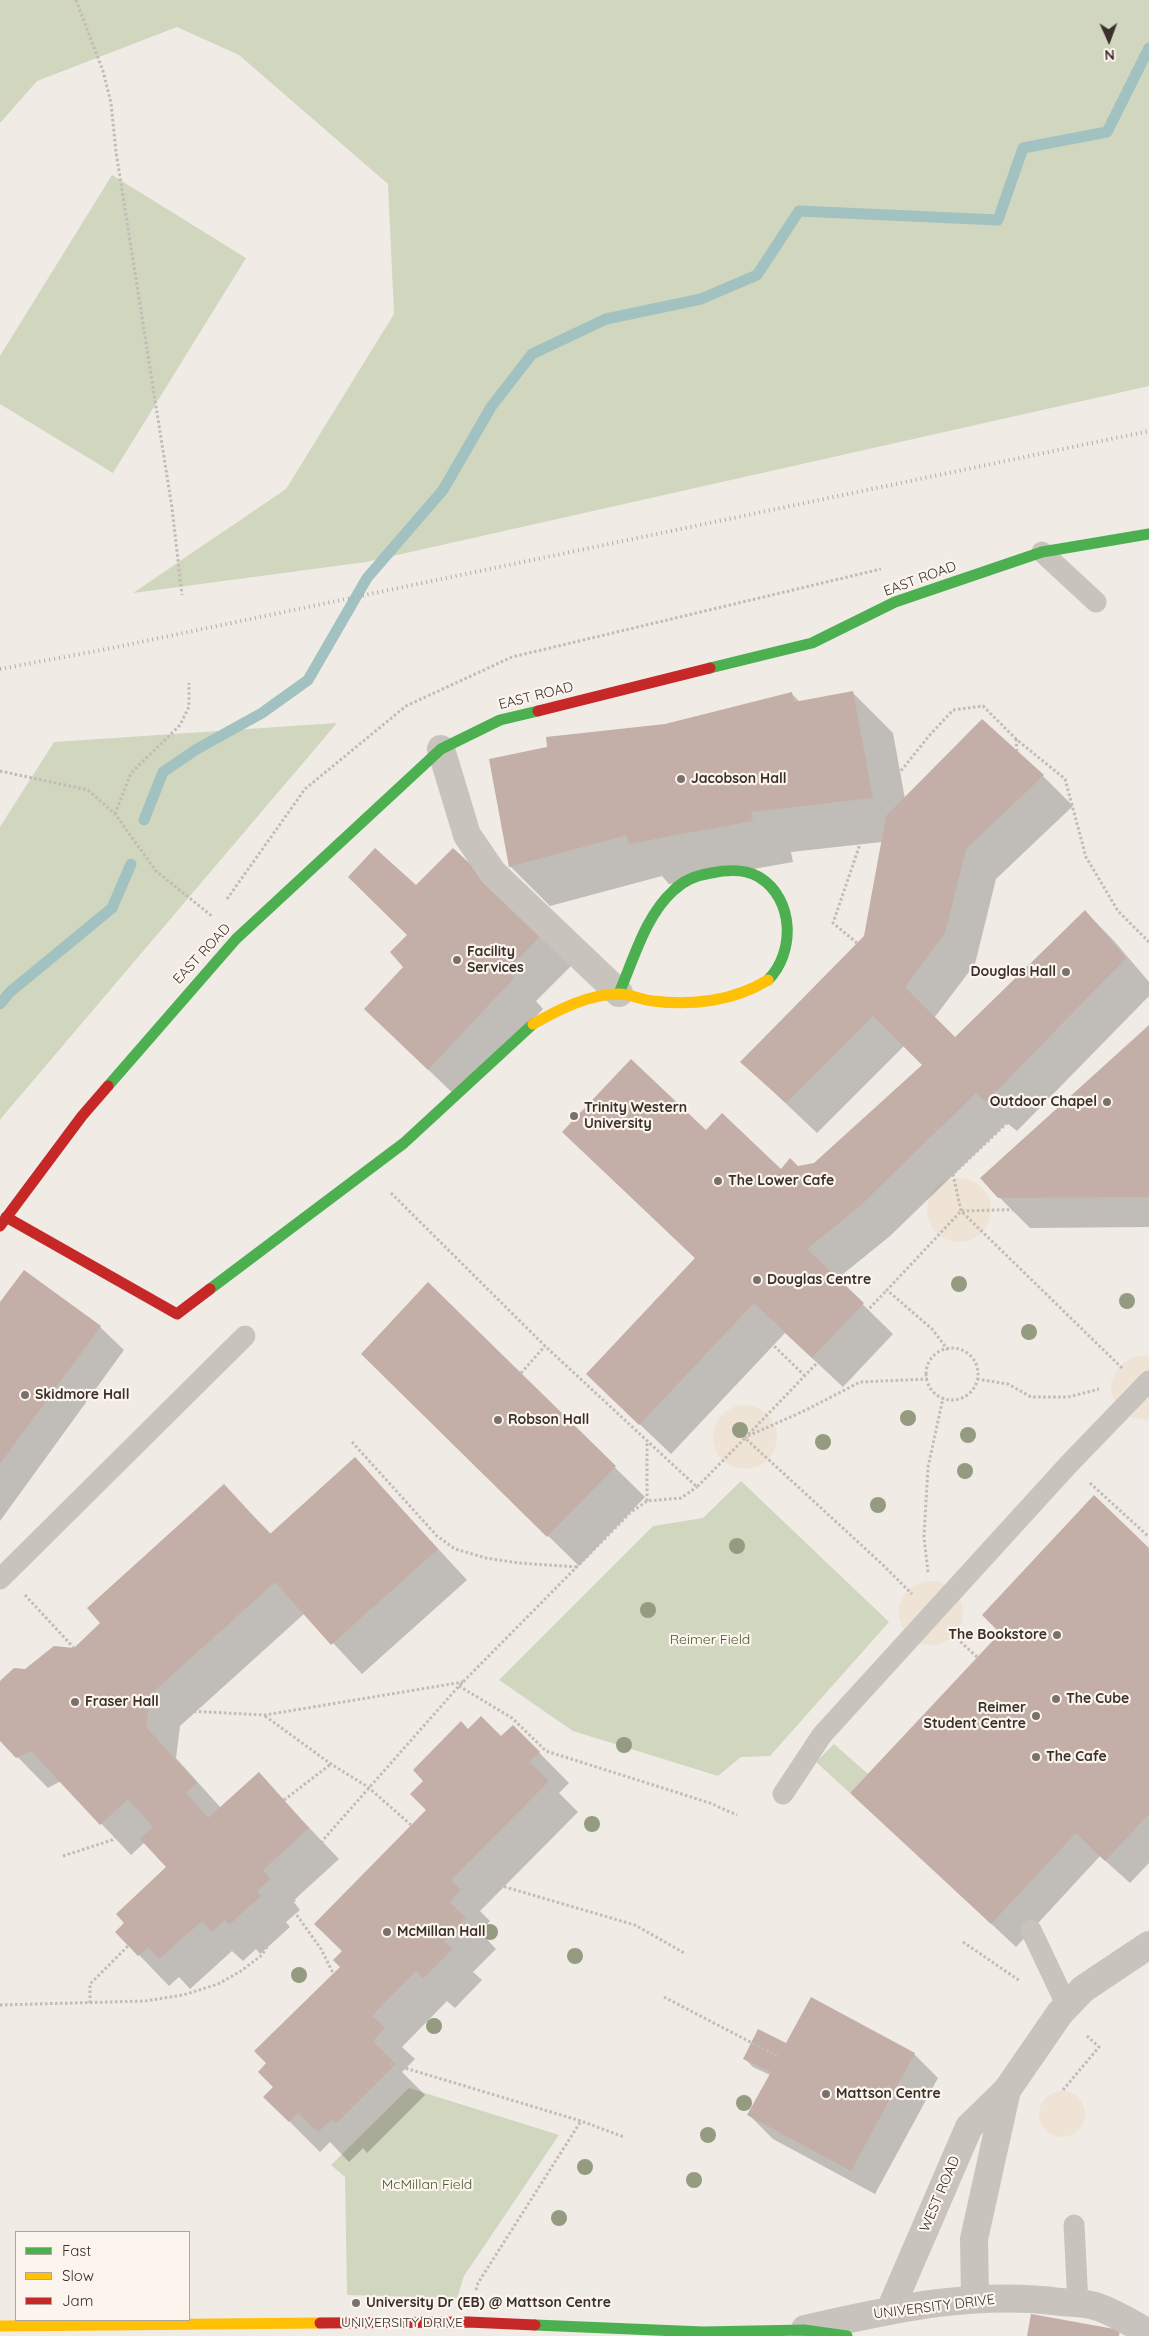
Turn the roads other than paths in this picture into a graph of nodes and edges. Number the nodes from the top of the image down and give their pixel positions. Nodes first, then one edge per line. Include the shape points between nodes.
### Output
1 (1149, 534) edge
2 (1042, 552) junction
3 (1096, 602) dead end
4 (441, 749) junction
5 (619, 994) junction
6 (3, 1222) edge
7 (245, 1336) dead end
8 (1146, 1385) edge
9 (2, 1577) edge
10 (783, 1794) dead end
11 (1031, 1930) dead end
12 (1149, 1945) edge
13 (1067, 2006) junction
14 (1008, 2090) junction
15 (1074, 2226) dead end
16 (975, 2299) junction
17 (1078, 2304) junction
18 (890, 2310) junction
19 (0, 2326) edge
20 (443, 2329) edge
21 (804, 2330) junction
22 (1149, 2333) edge
23 (847, 2336) edge

1 - 2 street, EAST ROAD
2 - 3 lane
2 - 4 street, EAST ROAD via 895,602 812,643 500,720
4 - 5 street via 467,835 488,866
4 - 6 street, EAST ROAD via 236,939 149,1035 82,1116
5 - 5 street via 650,1001 700,1001 727,997 769,980 781,965 786,948 787,929 779,898 758,876 724,871 690,879 674,889 654,916
5 - 6 street via 581,1002 533,1024 404,1143 178,1314
7 - 9 lane
8 - 10 lane via 1069,1464 822,1736
11 - 13 lane
12 - 13 street, WEST ROAD via 1083,1989
13 - 14 street, WEST ROAD
14 - 16 street, WEST ROAD via 974,2240
14 - 18 street, WEST ROAD via 968,2127
15 - 17 lane
16 - 17 street, UNIVERSITY DRIVE via 1040,2299
16 - 18 street, UNIVERSITY DRIVE
17 - 22 street, UNIVERSITY DRIVE via 1097,2306
18 - 21 street, UNIVERSITY DRIVE
19 - 20 street, UNIVERSITY DRIVE
20 - 21 street, UNIVERSITY DRIVE via 468,2322 703,2332
21 - 23 street, UNIVERSITY DRIVE

